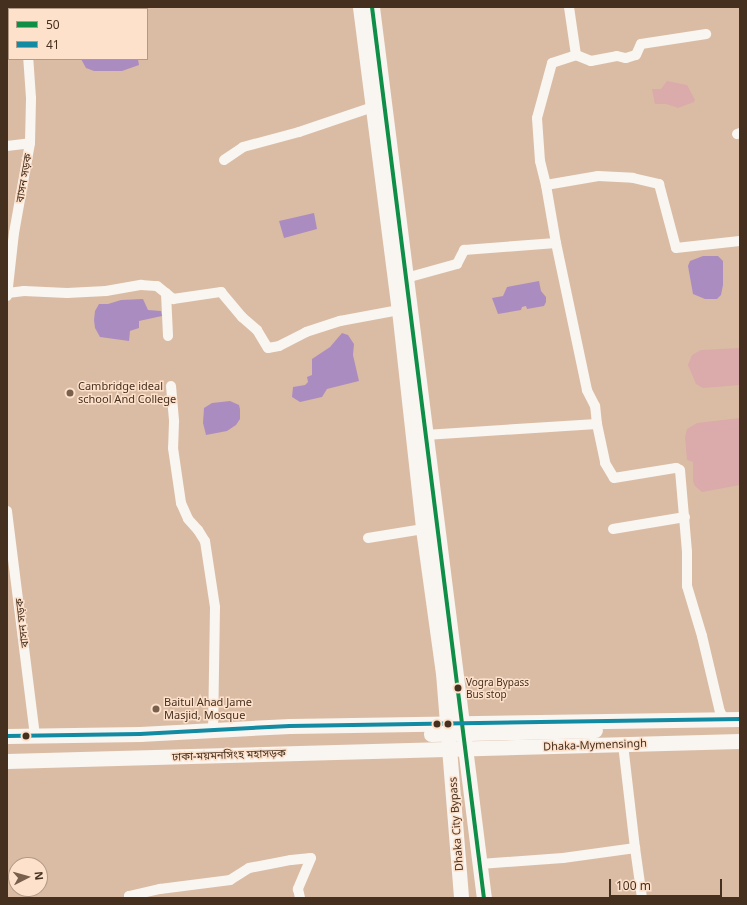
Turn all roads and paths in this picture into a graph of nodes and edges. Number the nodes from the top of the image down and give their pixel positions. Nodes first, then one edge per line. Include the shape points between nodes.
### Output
1 (360, 7) edge
2 (372, 7) edge
3 (569, 7) edge
4 (706, 34) dead end
5 (576, 55) junction
6 (28, 60) edge
7 (373, 107) junction
8 (30, 143) junction
9 (7, 146) edge
10 (224, 160) dead end
11 (546, 185) junction
12 (740, 241) edge
13 (556, 242) junction
14 (406, 278) junction
15 (166, 293) junction
16 (7, 294) edge
17 (399, 310) junction
18 (168, 336) dead end
19 (171, 386) dead end
20 (597, 424) junction
21 (426, 435) junction
22 (7, 511) edge
23 (685, 517) junction
24 (423, 529) junction
25 (613, 529) dead end
26 (368, 538) dead end
27 (740, 719) edge
28 (725, 720) junction
29 (448, 723) junction
30 (740, 727) edge
31 (468, 728) junction
32 (213, 731) junction
33 (431, 734) dead end
34 (7, 736) edge
35 (35, 736) junction
36 (740, 741) edge
37 (623, 744) junction
38 (450, 749) junction
39 (466, 749) junction
40 (7, 761) edge
41 (635, 848) junction
42 (480, 864) junction
43 (129, 898) edge
44 (300, 898) edge
45 (461, 898) edge
46 (484, 898) edge
47 (642, 898) edge

1 - 7 highway, Dhaka City Bypass
2 - 14 highway, Dhaka City Bypass
3 - 5 street
4 - 5 street via 641,44 636,55 626,58 616,56 590,61
5 - 11 street via 552,63 536,118 540,161
6 - 8 street, বাসন সড়ক via 31,98
7 - 10 street via 299,132 243,147
7 - 17 highway, Dhaka City Bypass
8 - 9 street
8 - 16 street, বাসন সড়ক via 14,233
11 - 12 street via 598,176 633,178 659,184 676,248
11 - 13 street
13 - 14 street via 464,250 457,264
13 - 20 street via 587,390 595,406
14 - 21 highway, Dhaka City Bypass
15 - 16 street via 157,286 142,285 67,294 24,291
15 - 17 street via 173,299 221,292 257,330 268,348 279,346 306,332 340,322
15 - 18 street
17 - 24 highway, Dhaka City Bypass
19 - 32 street via 174,448 181,503 188,519 205,541 215,607
20 - 21 street
20 - 23 street via 605,463 614,478 676,468 680,470
21 - 31 highway, Dhaka City Bypass
22 - 35 street, বাসন সড়ক
23 - 25 street
23 - 28 street via 687,586 720,712
24 - 26 street
24 - 29 highway, Dhaka City Bypass
27 - 28 highway
28 - 31 highway
29 - 31 highway
29 - 32 highway via 290,726
29 - 38 highway, Dhaka City Bypass
30 - 31 highway
31 - 33 highway
31 - 39 highway, Dhaka City Bypass
32 - 35 highway
34 - 35 highway
36 - 37 highway, Dhaka-Mymensingh
37 - 39 highway, Dhaka-Mymensingh
37 - 41 street
38 - 39 highway, Dhaka-Mymensingh
38 - 40 highway, ঢাকা-ময়মনসিংহ মহাসড়ক
38 - 45 highway, Dhaka City Bypass
39 - 42 highway, Dhaka City Bypass
41 - 42 street via 563,858
41 - 47 street
42 - 46 highway, Dhaka City Bypass
43 - 44 street via 160,889 230,880 249,868 311,858 298,889

